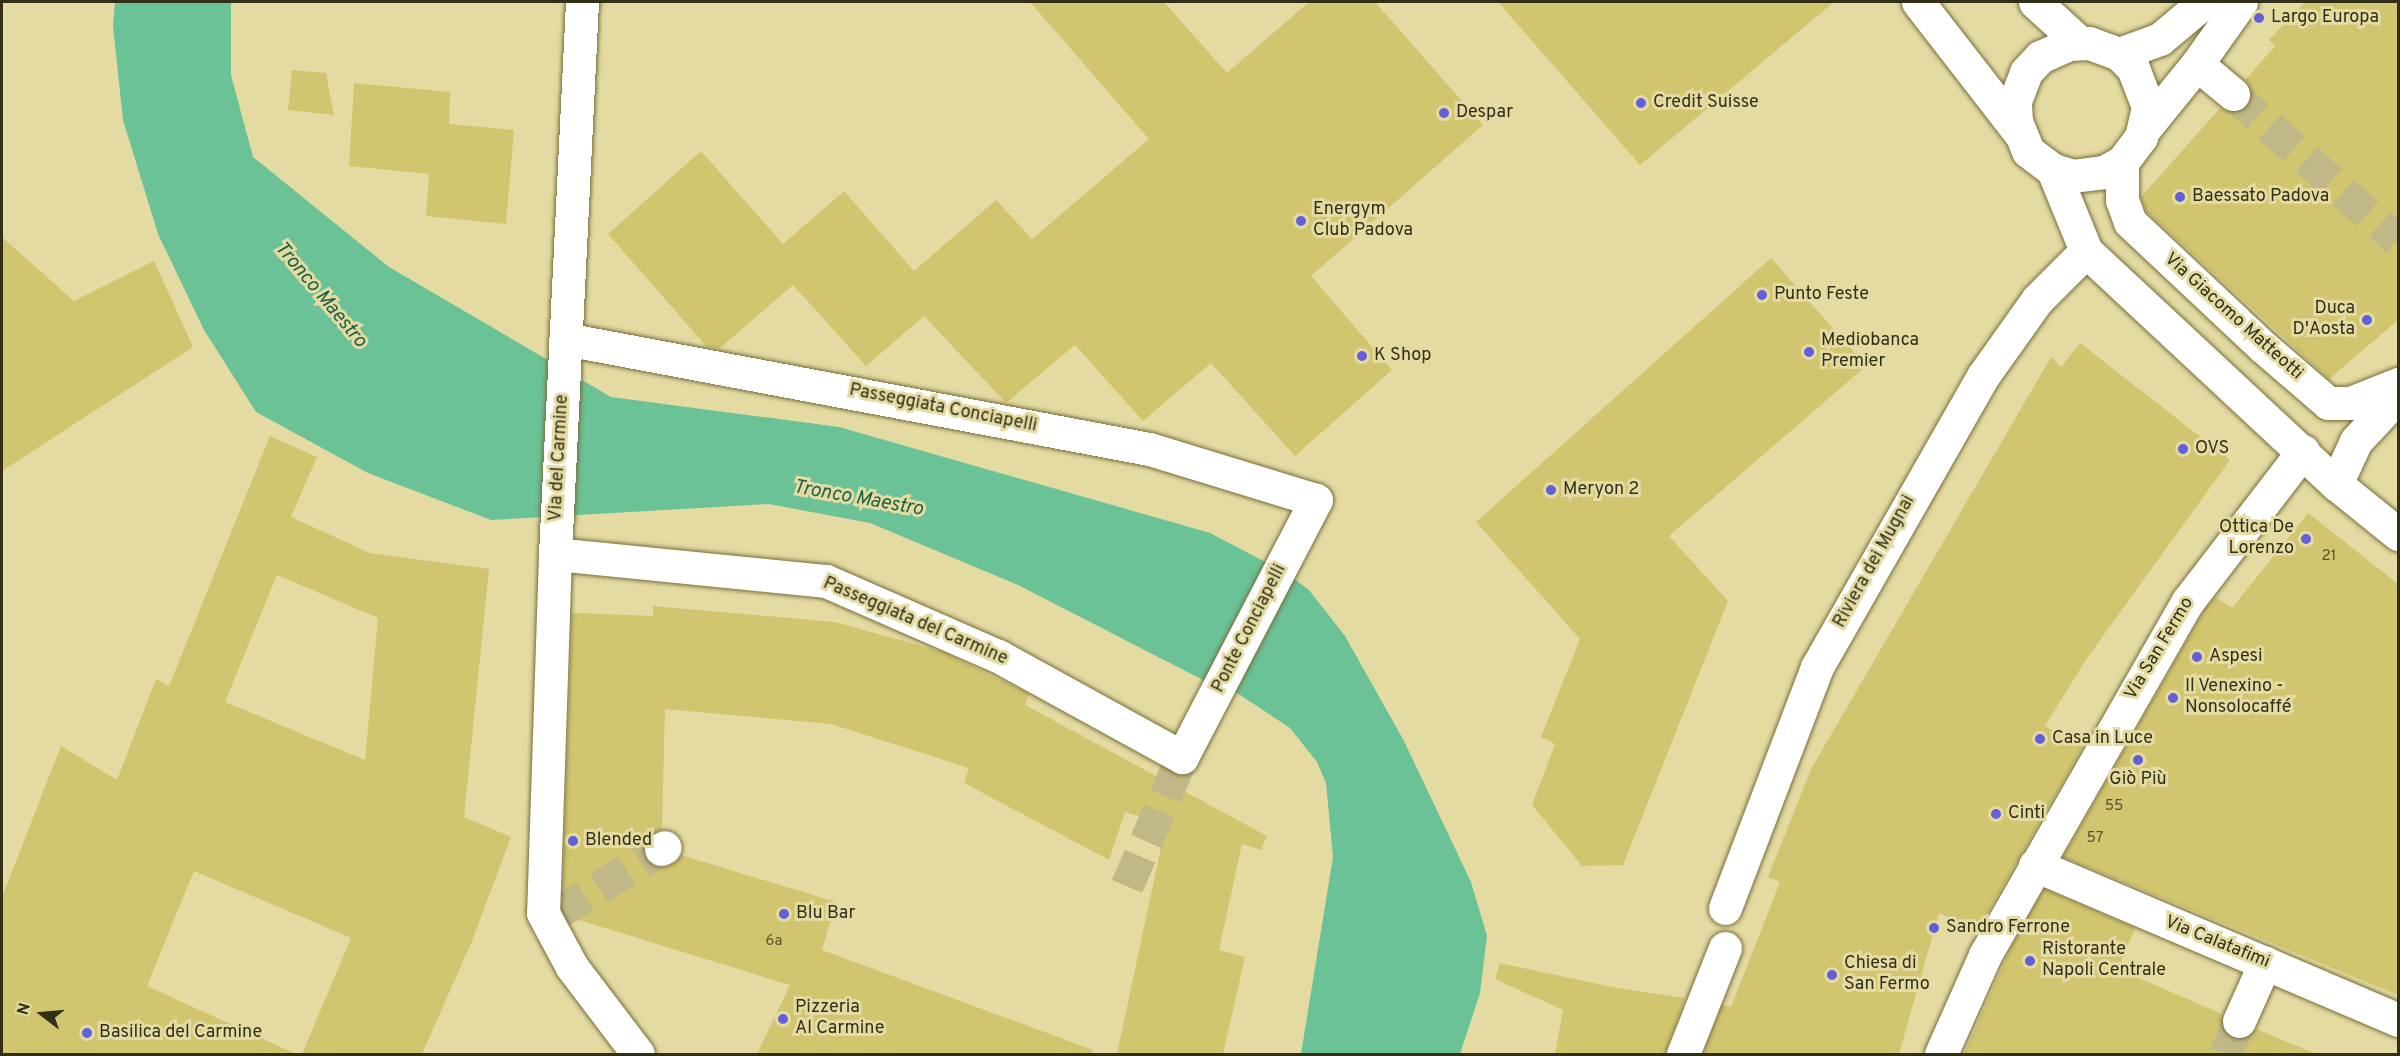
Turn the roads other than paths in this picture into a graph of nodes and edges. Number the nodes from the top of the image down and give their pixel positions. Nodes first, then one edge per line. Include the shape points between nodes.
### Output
1 (582, 2) edge
2 (1918, 2) edge
3 (2035, 2) edge
4 (2225, 6) edge
5 (2079, 42) junction
6 (2119, 54) junction
7 (2197, 64) junction
8 (2233, 94) tunnel mouth
9 (2145, 128) junction
10 (2019, 132) junction
11 (2122, 162) junction
12 (2053, 170) junction
13 (2086, 251) junction
14 (564, 352) junction
15 (2398, 384) edge
16 (2398, 396) edge
17 (2303, 451) junction
18 (2336, 484) junction
19 (1316, 500) joint
20 (2398, 534) edge
21 (555, 543) junction
22 (1182, 757) joint
23 (2035, 865) junction
24 (1725, 908) dead end
25 (1725, 948) dead end
26 (2265, 963) junction
27 (2398, 1020) edge
28 (2239, 1021) tunnel mouth
29 (638, 1054) edge
30 (1683, 1054) edge
31 (1941, 1054) edge

1 - 14 street, Via del Carmine
2 - 10 street
3 - 5 street
4 - 6 street via 2187,20 2160,39
4 - 7 street
5 - 6 street
5 - 10 street via 2049,51 2026,72 2015,101
6 - 9 street via 2143,87 2148,107
7 - 8 street
7 - 9 street
9 - 11 street
10 - 12 street via 2028,151
11 - 12 street via 2084,176
11 - 15 street, Via Giacomo Matteotti via 2122,200 2130,222 2328,403 2350,403
12 - 13 street
13 - 17 street
13 - 24 street, Riviera dei Mugnai via 2037,300 1983,376 1817,667
14 - 19 street, Passeggiata Conciapelli via 1149,449
14 - 21 street, Via del Carmine
16 - 18 street via 2356,441
17 - 18 street
17 - 23 street, Via San Fermo via 2188,601
18 - 20 street
19 - 22 street, Ponte Conciapelli
21 - 22 street, Passeggiata del Carmine via 826,581 998,656
21 - 29 street, Via del Carmine via 551,914 572,967
23 - 26 street, Via Calatafimi
23 - 31 street, Via San Fermo via 1985,955
25 - 30 street
26 - 27 street, Via Calatafimi
26 - 28 street

